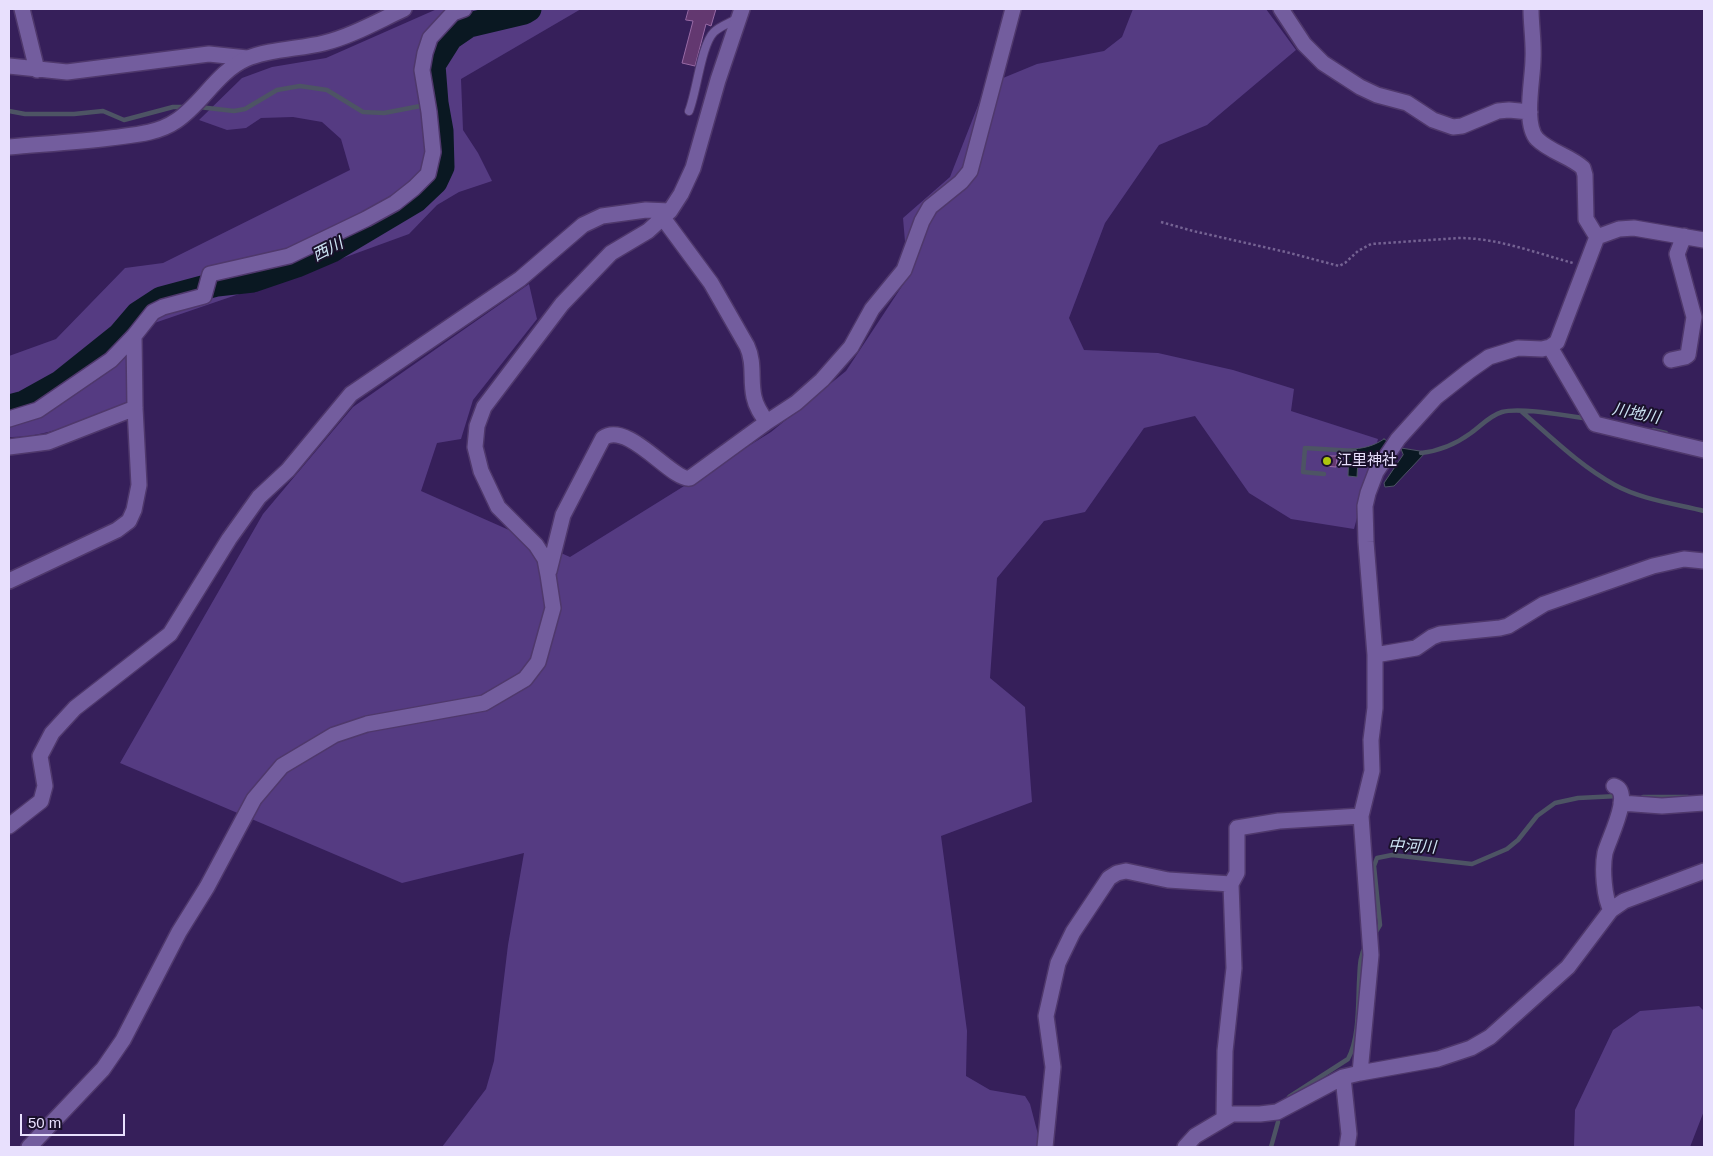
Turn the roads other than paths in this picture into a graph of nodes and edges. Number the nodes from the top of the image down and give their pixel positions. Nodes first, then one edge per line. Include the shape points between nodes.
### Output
1 (22, 9) edge
2 (404, 9) edge
3 (464, 9) edge
4 (1013, 9) edge
5 (1281, 9) edge
6 (1530, 9) edge
7 (740, 14) edge
8 (247, 58) junction
9 (9, 66) edge
10 (37, 70) junction
11 (689, 110) dead end
12 (1530, 112) junction
13 (9, 147) edge
14 (666, 214) junction
15 (1684, 236) junction
16 (1597, 238) junction
17 (1704, 240) edge
18 (1699, 318) edge
19 (134, 336) junction
20 (1550, 347) junction
21 (1672, 360) dead end
22 (135, 408) junction
23 (9, 419) edge
24 (767, 422) junction
25 (9, 447) edge
26 (1704, 450) edge
27 (1704, 561) edge
28 (548, 575) junction
29 (9, 581) edge
30 (1375, 654) junction
31 (1704, 803) edge
32 (1361, 816) junction
33 (9, 826) edge
34 (1704, 871) edge
35 (1231, 884) junction
36 (1611, 910) junction
37 (1360, 1073) junction
38 (1343, 1077) junction
39 (1224, 1118) junction
40 (29, 1147) edge
41 (1045, 1147) edge
42 (1185, 1147) edge
43 (1346, 1147) edge

1 - 10 street
2 - 8 street via 324,43
3 - 19 street via 454,13 430,38 425,52 422,70 433,152 428,174 414,188 366,219 289,256 210,274 204,296 163,306 153,312
4 - 24 street via 970,171 930,207 904,270 872,309 851,347 822,380
5 - 12 street via 1304,44 1323,63 1360,87 1407,103 1433,120 1453,127 1498,110
6 - 12 street via 1533,58
7 - 11 lane via 710,38
7 - 14 street via 693,168 681,194
8 - 10 street via 209,54 67,72
8 - 13 street via 223,74 188,112 157,130
9 - 10 street
12 - 16 street via 1536,138 1583,168 1586,218
14 - 24 street via 712,283 747,346 753,365 754,398
14 - 28 street via 648,231 611,253 562,304 484,407 477,426 475,447 481,471 498,507 536,545 545,559
14 - 33 street via 646,210 602,216 583,225 520,278 351,394 288,470 259,497 170,634 75,708 52,733 40,756 45,786 41,801
15 - 16 street via 1634,228 1619,229
15 - 17 street
15 - 18 street via 1678,248 1678,261
16 - 20 street via 1557,342
18 - 21 street via 1688,355
19 - 22 street
19 - 23 street via 111,360 53,401 38,410
20 - 26 street via 1595,424
20 - 30 street via 1518,348 1490,357 1468,371 1436,397 1398,439 1376,472 1365,506
22 - 25 street via 48,442
22 - 29 street via 139,485 138,499 128,521 109,534
24 - 28 street via 686,479 619,434 608,434 563,515
27 - 30 street via 1684,559 1653,566 1544,604 1508,626 1440,634 1416,648
28 - 40 street via 553,608 538,662 525,679 484,703 367,724 334,735 282,766 254,799 123,1040 103,1069
30 - 32 street via 1372,771
31 - 36 street via 1662,806 1620,795 1604,860 1606,902
32 - 35 street via 1279,821 1237,828 1237,873
32 - 37 street via 1370,942
34 - 36 street via 1624,901
35 - 39 street via 1234,968 1225,1051
35 - 41 street via 1168,880 1126,871 1109,878 1072,932 1058,963 1046,1016 1053,1067
36 - 37 street via 1568,967 1490,1037 1471,1048 1438,1059
37 - 38 street
38 - 39 street via 1277,1112 1232,1114
38 - 43 street via 1349,1134
39 - 42 street

